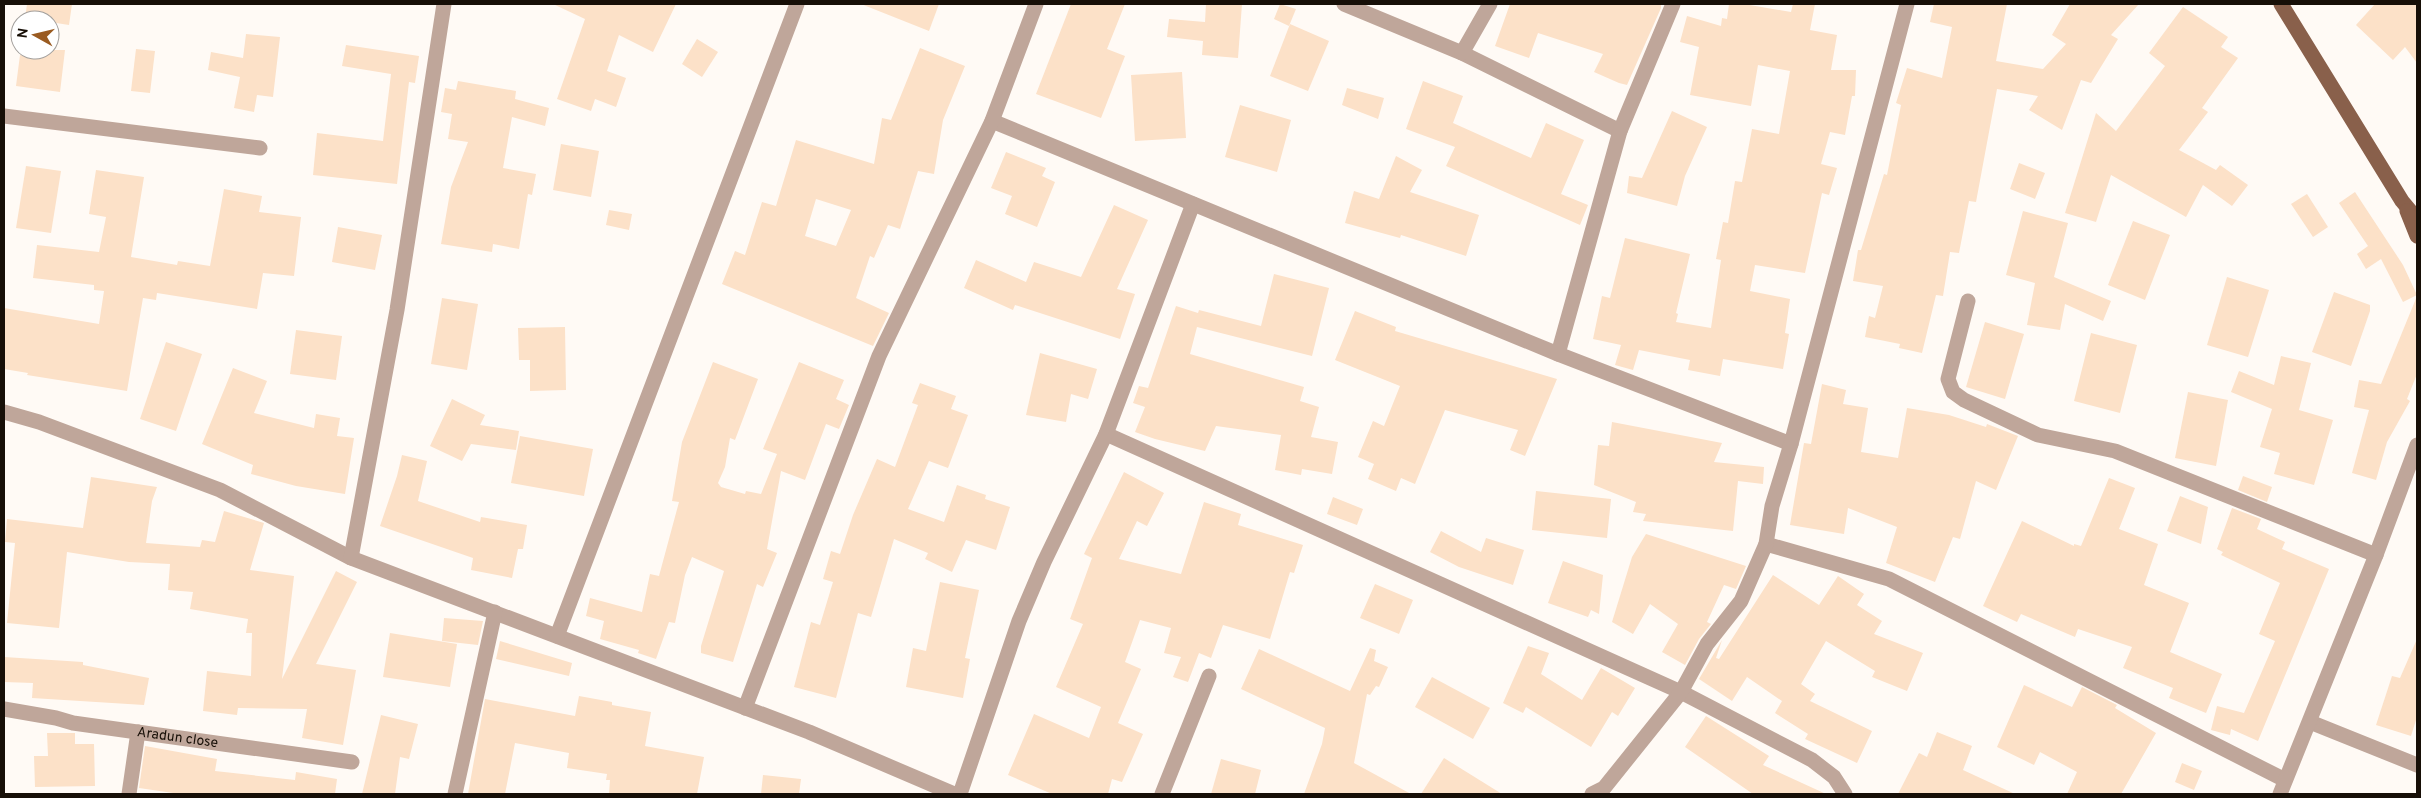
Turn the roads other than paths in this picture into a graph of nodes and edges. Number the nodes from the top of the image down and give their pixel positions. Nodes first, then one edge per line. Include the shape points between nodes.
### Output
1 (444, 4) edge
2 (797, 4) edge
3 (1036, 4) edge
4 (1344, 4) edge
5 (1490, 4) edge
6 (1673, 4) edge
7 (1907, 4) edge
8 (2281, 4) edge
9 (1462, 54) junction
10 (4, 116) edge
11 (992, 121) junction
12 (1620, 131) junction
13 (260, 148) dead end
14 (2402, 201) junction
15 (1193, 204) junction
16 (2417, 219) edge
17 (2417, 236) edge
18 (1968, 301) dead end
19 (1558, 354) junction
20 (4, 412) edge
21 (1106, 434) junction
22 (1791, 444) junction
23 (2417, 445) edge
24 (1766, 544) junction
25 (2376, 556) junction
26 (351, 558) junction
27 (495, 612) junction
28 (557, 636) junction
29 (1209, 676) dead end
30 (1681, 692) junction
31 (745, 708) junction
32 (4, 709) edge
33 (2310, 722) junction
34 (138, 732) junction
35 (352, 762) dead end
36 (2417, 765) edge
37 (2283, 787) edge
38 (129, 794) edge
39 (455, 794) edge
40 (954, 794) edge
41 (960, 794) edge
42 (1162, 794) edge
43 (1592, 794) edge
44 (1845, 794) edge

1 - 26 street via 397,310
2 - 28 street
3 - 11 street
4 - 9 street
5 - 9 street
6 - 12 street
7 - 22 street
8 - 14 main road
9 - 12 street
10 - 13 street
11 - 15 street
11 - 31 street via 879,356
12 - 19 street
14 - 16 main road
14 - 17 main road
15 - 19 street
15 - 21 street
18 - 25 street via 1948,379 1953,392 1964,400 2038,435 2115,450
19 - 22 street
20 - 26 street via 220,490
21 - 30 street
21 - 41 street via 1019,621
22 - 24 street via 1772,506
23 - 25 street
24 - 30 street via 1741,601 1707,644
24 - 37 street via 1889,579
25 - 33 street
26 - 27 street
27 - 28 street
27 - 39 street
28 - 31 street
29 - 42 street
30 - 43 street via 1604,788
30 - 44 street via 1812,760 1834,778
31 - 40 street
32 - 34 street, Aradun close
33 - 36 street
33 - 37 street
34 - 35 street, Aradun close
34 - 38 street

